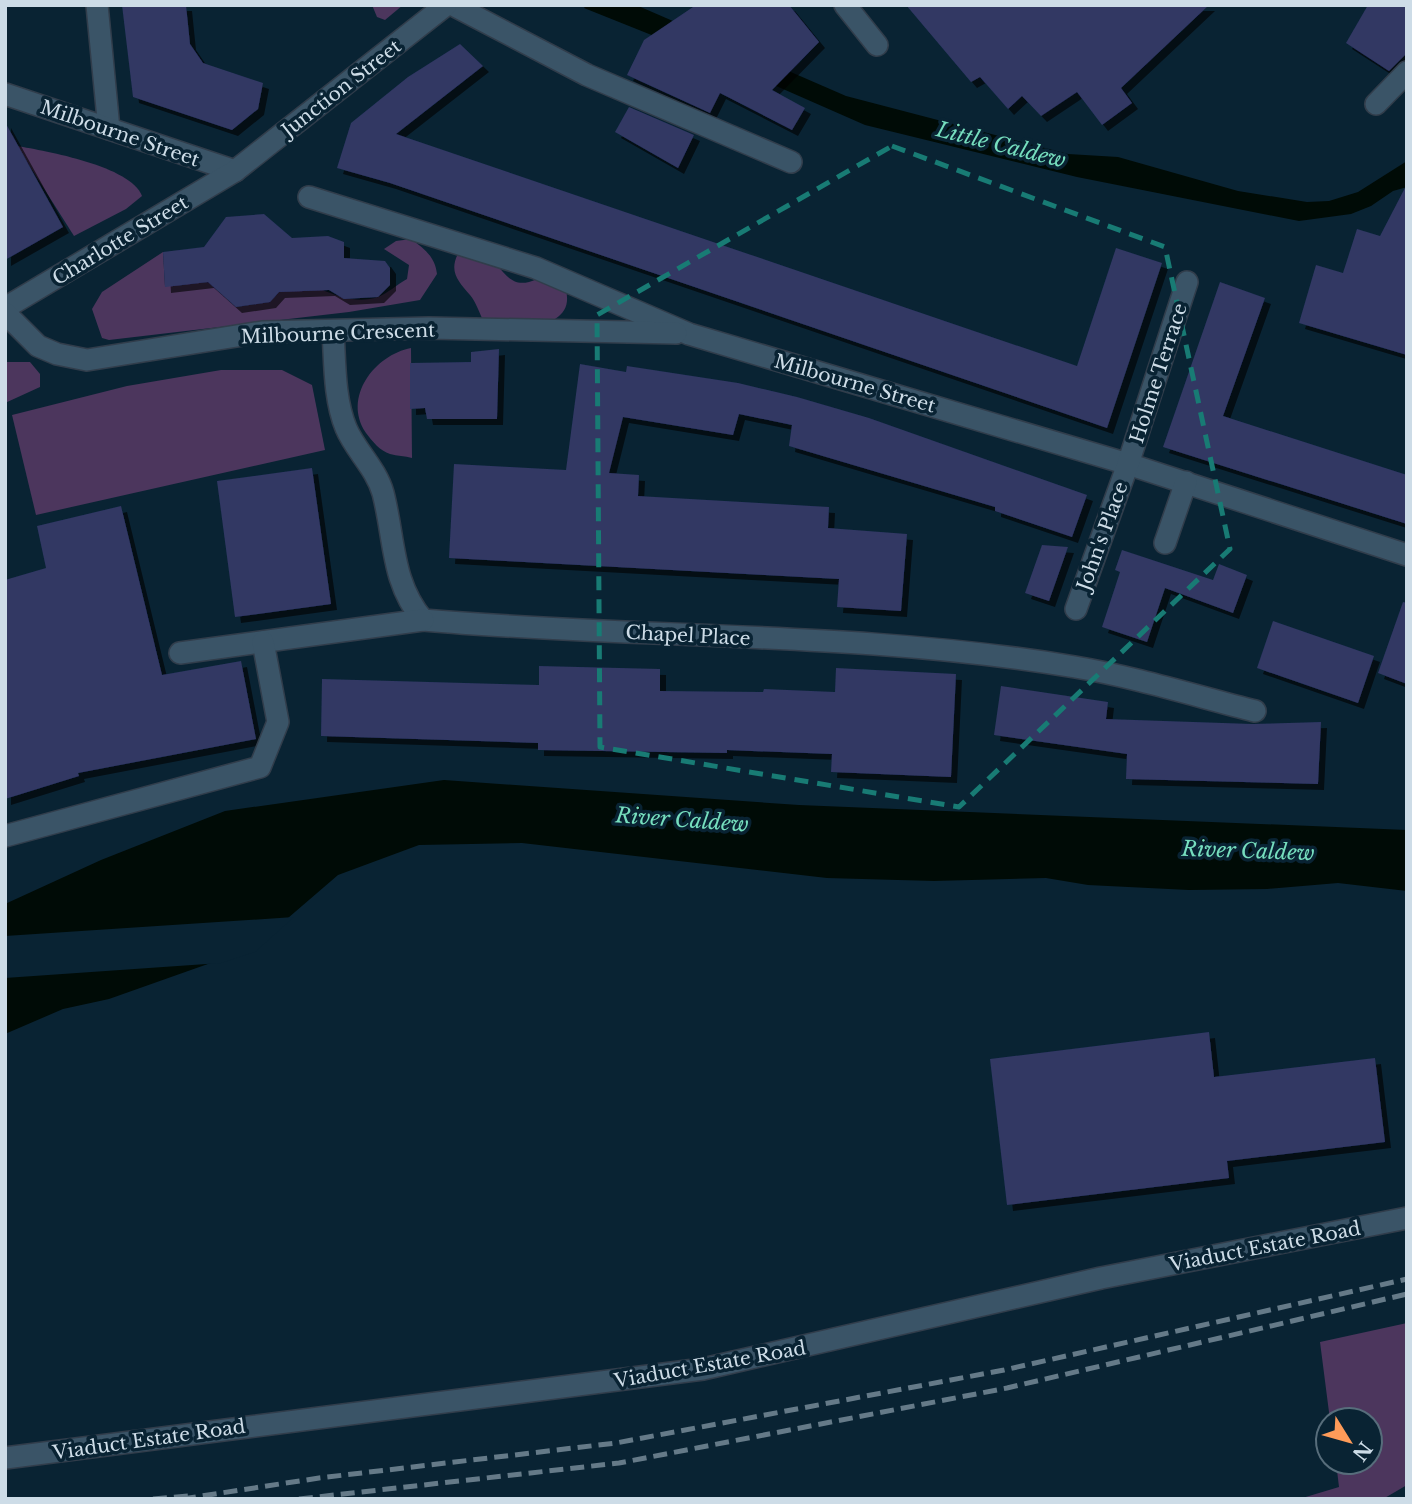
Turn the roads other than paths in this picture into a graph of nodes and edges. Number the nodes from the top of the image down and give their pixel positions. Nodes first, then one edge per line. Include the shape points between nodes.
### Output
1 (97, 5) edge
2 (446, 5) edge
3 (453, 5) edge
4 (845, 5) edge
5 (877, 45) dead end
6 (1407, 72) edge
7 (5, 94) edge
8 (1376, 104) dead end
9 (109, 129) junction
10 (791, 162) dead end
11 (235, 171) junction
12 (309, 197) dead end
13 (1187, 282) dead end
14 (5, 310) edge
15 (333, 332) junction
16 (689, 334) junction
17 (1128, 464) junction
18 (1186, 482) junction
19 (1166, 543) dead end
20 (1407, 555) edge
21 (1076, 609) dead end
22 (423, 620) junction
23 (263, 642) junction
24 (180, 653) dead end
25 (1255, 711) dead end
26 (5, 836) edge
27 (1407, 1218) edge
28 (5, 1458) edge

1 - 9 street
2 - 11 street, Junction Street
3 - 10 street via 587,75
4 - 5 street
6 - 8 street
7 - 9 street, Milbourne Street
9 - 11 street, Milbourne Street
11 - 14 street, Charlotte Street
12 - 16 street, Milbourne Street via 536,268
13 - 17 street, Holme Terrace
14 - 15 street, Milbourne Crescent via 38,346 87,360 262,332
15 - 16 street, Milbourne Crescent via 429,328
15 - 22 street via 346,430 382,491 397,577
16 - 17 street, Milbourne Street
17 - 18 street, Milbourne Street
17 - 21 street, John's Place
18 - 19 street
18 - 20 street, Milbourne Street
22 - 23 street, Chapel Place
22 - 25 street, Chapel Place via 885,645 1076,667
23 - 24 street, Chapel Place
23 - 26 street via 278,722 260,767
27 - 28 street, Viaduct Estate Road via 1101,1278 703,1369

